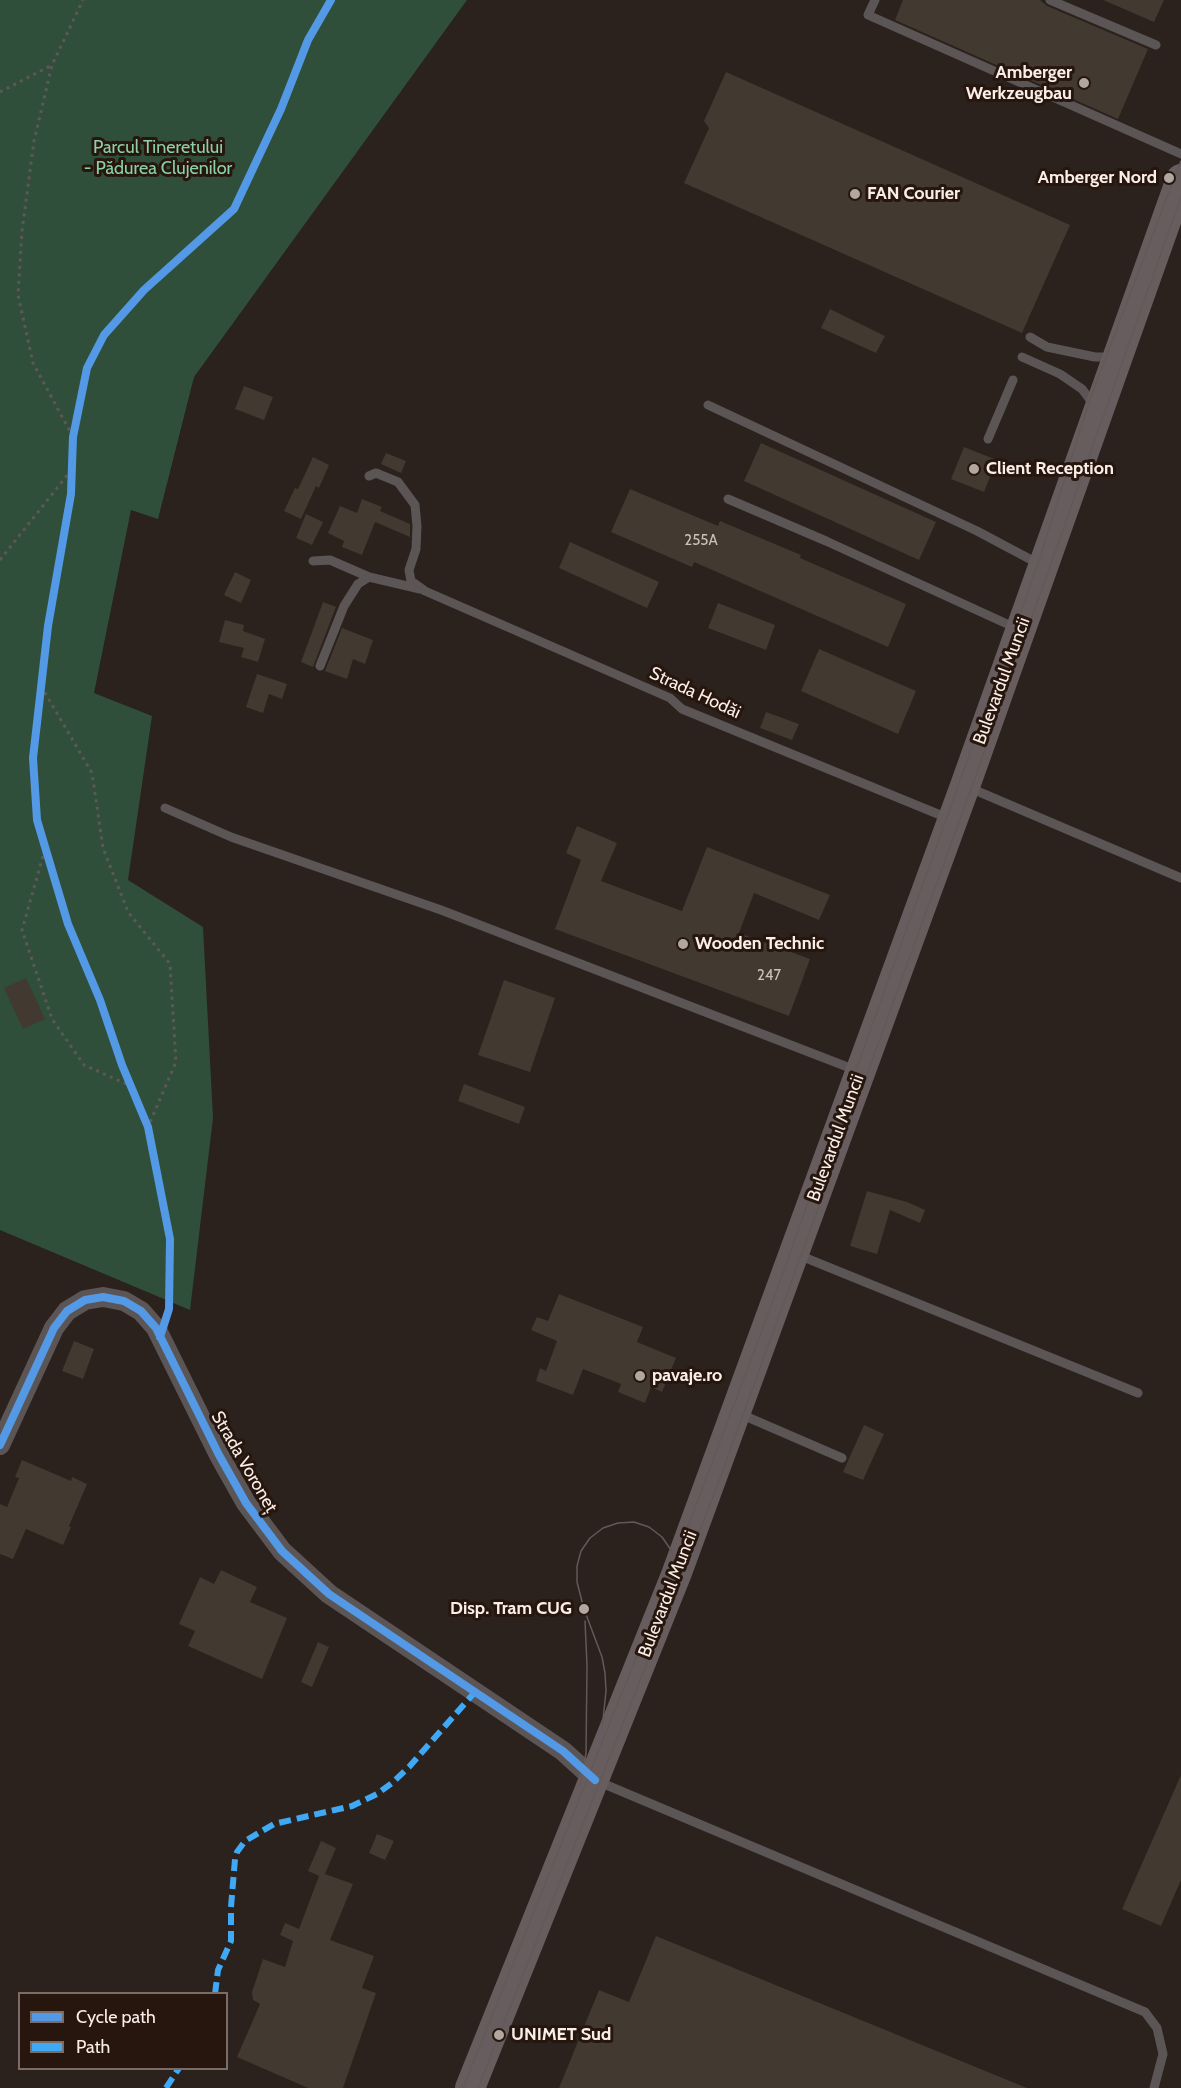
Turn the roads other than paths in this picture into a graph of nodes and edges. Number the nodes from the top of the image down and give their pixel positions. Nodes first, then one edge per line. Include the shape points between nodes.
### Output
1 (875, 0) edge
2 (1050, 0) edge
3 (1156, 45) dead end
4 (1181, 154) edge
5 (1181, 179) edge
6 (1030, 337) dead end
7 (1022, 357) dead end
8 (1117, 357) junction
9 (1012, 380) dead end
10 (708, 405) dead end
11 (1097, 410) junction
12 (988, 439) dead end
13 (369, 476) dead end
14 (728, 500) dead end
15 (313, 561) dead end
16 (1043, 566) junction
17 (369, 577) junction
18 (425, 591) junction
19 (1020, 630) junction
20 (320, 666) dead end
21 (965, 786) junction
22 (165, 808) dead end
23 (952, 820) junction
24 (1181, 878) edge
25 (860, 1072) junction
26 (794, 1253) junction
27 (1138, 1393) dead end
28 (736, 1413) junction
29 (0, 1444) edge
30 (842, 1458) dead end
31 (595, 1780) junction
32 (470, 2088) edge
33 (1154, 2088) edge

1 - 4 lane via 868,15
2 - 3 lane
5 - 8 main road, Bulevardul Muncii
6 - 8 lane via 1047,346 1095,357
7 - 11 lane via 1082,389
8 - 11 main road, Bulevardul Muncii
9 - 12 lane
10 - 16 lane
11 - 16 main road, Bulevardul Muncii
13 - 18 lane via 376,473 398,482 416,505 416,549 409,570 411,580
14 - 19 lane
15 - 17 lane, Strada Hodăi via 330,560
16 - 19 main road, Bulevardul Muncii
17 - 18 lane, Strada Hodăi
17 - 20 lane via 358,584 344,606
18 - 23 lane, Strada Hodăi via 670,698 682,708
19 - 21 main road, Bulevardul Muncii
21 - 23 main road, Bulevardul Muncii
21 - 24 lane
22 - 25 lane via 231,837 441,910
23 - 25 main road, Bulevardul Muncii
25 - 26 main road, Bulevardul Muncii
26 - 27 lane
26 - 28 main road, Bulevardul Muncii
28 - 30 lane
28 - 31 main road, Bulevardul Muncii
29 - 31 street, Strada Voroneț via 54,1328 67,1311 85,1300 103,1297 124,1301 141,1311 156,1328 246,1503 282,1551 328,1594 562,1751
31 - 32 main road, Bulevardul Muncii
31 - 33 lane via 1145,2012 1157,2028 1163,2054

